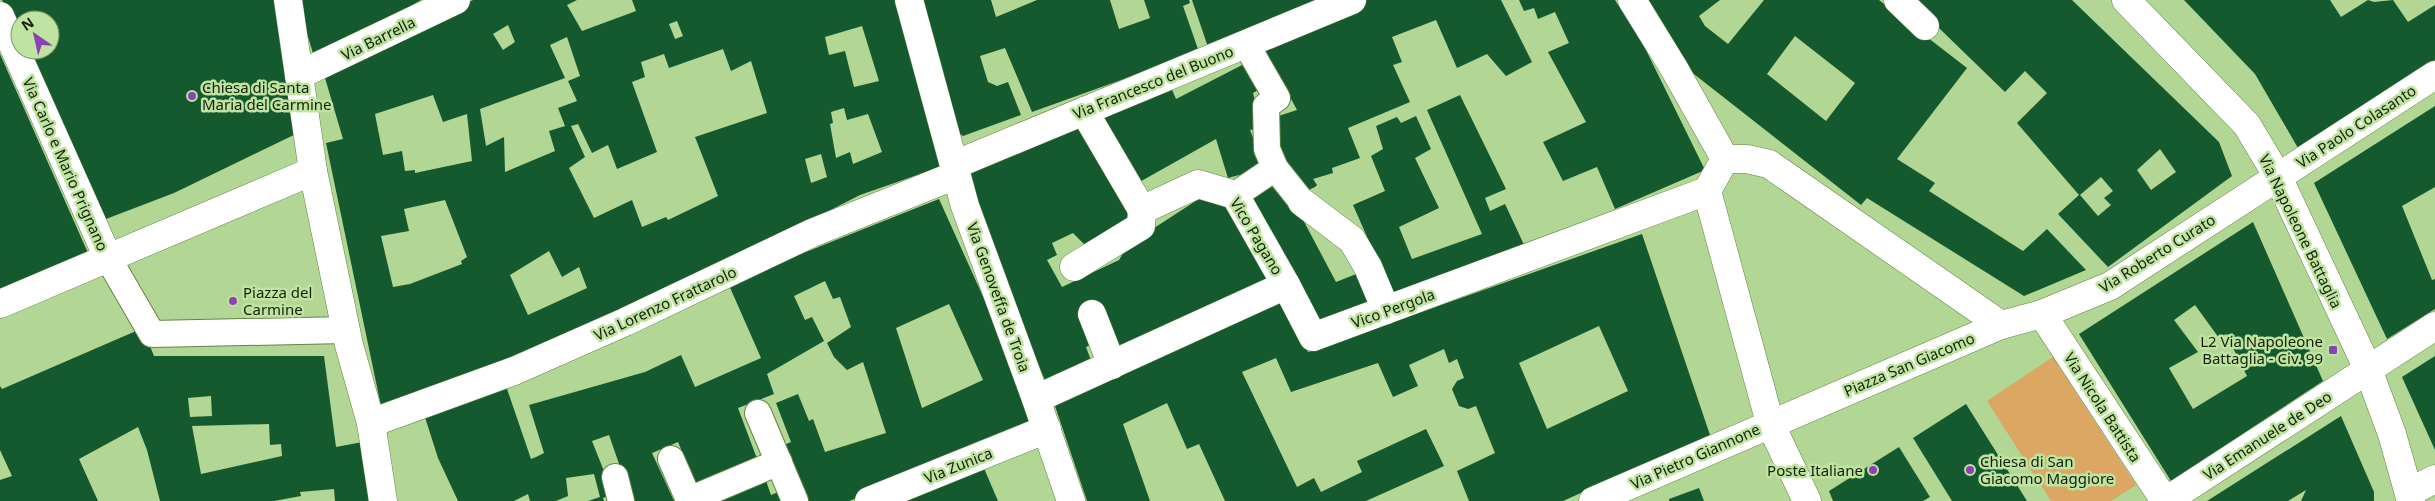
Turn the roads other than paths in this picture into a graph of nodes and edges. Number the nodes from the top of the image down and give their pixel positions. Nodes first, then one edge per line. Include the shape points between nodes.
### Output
1 (288, 0) edge
2 (456, 0) edge
3 (909, 0) edge
4 (1352, 0) edge
5 (1632, 0) edge
6 (1898, 0) edge
7 (2126, 0) edge
8 (0, 16) edge
9 (1925, 26) dead end
10 (1246, 44) junction
11 (300, 75) junction
12 (2435, 75) edge
13 (1084, 111) junction
14 (1725, 159) junction
15 (1275, 168) junction
16 (955, 170) junction
17 (313, 171) junction
18 (2278, 177) junction
19 (1707, 191) junction
20 (1235, 195) junction
21 (1302, 202) joint
22 (1142, 210) junction
23 (108, 258) junction
24 (1074, 267) dead end
25 (1286, 285) junction
26 (0, 304) edge
27 (1386, 310) junction
28 (1092, 314) dead end
29 (2042, 314) junction
30 (2001, 325) junction
31 (2435, 326) edge
32 (346, 330) junction
33 (1112, 365) junction
34 (2368, 369) junction
35 (1036, 399) junction
36 (758, 413) dead end
37 (371, 423) junction
38 (1770, 423) junction
39 (1047, 429) junction
40 (671, 458) dead end
41 (779, 462) junction
42 (2435, 478) edge
43 (2410, 496) edge
44 (383, 501) edge
45 (796, 501) edge
46 (869, 501) edge
47 (1071, 501) edge
48 (1593, 501) edge
49 (1807, 501) edge
50 (2166, 501) edge

1 - 11 street
2 - 11 street, Via Barrella
3 - 16 street, Via Genoveffa de Troia
4 - 10 street, Via Francesco del Buono
5 - 14 street
6 - 9 street
7 - 18 street, Via Napoleone Battaglia via 2247,125
8 - 23 street, Via Carlo e Mario Prignano
10 - 13 street, Via Francesco del Buono
10 - 15 street via 1277,98 1266,106 1267,149
11 - 17 street
12 - 18 street, Via Paolo Colasanto
13 - 16 street, Via Francesco del Buono
13 - 22 street
14 - 19 street
14 - 30 street, Piazza San Giacomo via 1769,164
15 - 20 street
15 - 21 street
16 - 35 street, Via Genoveffa de Troia via 965,206
16 - 37 street, Via Lorenzo Frattarolo via 514,371
17 - 23 street
17 - 32 street
18 - 29 street, Via Roberto Curato via 2110,286
18 - 34 street, Via Napoleone Battaglia
19 - 27 street, Vico Pergola
19 - 38 street
20 - 22 street, Vico Pagano via 1198,184
20 - 25 street, Vico Pagano
21 - 27 street via 1352,240 1368,267
22 - 24 street via 1141,226
23 - 26 street
23 - 32 street via 152,334
25 - 27 street, Vico Pergola via 1313,337
25 - 33 street
28 - 33 street
29 - 30 street, Via Roberto Curato
29 - 50 street, Via Nicola Battista
30 - 38 street, Piazza San Giacomo
31 - 34 street, Via Emanuele de Deo
32 - 37 street
33 - 35 street
34 - 43 street, Via Napoleone Battaglia
34 - 50 street, Via Emanuele de Deo
35 - 39 street, Via Genoveffa de Troia
36 - 41 street
37 - 44 street
38 - 48 street, Via Pietro Giannone
38 - 49 street
39 - 46 street, Via Zunica
39 - 47 street, Via Genoveffa de Troia
40 - 41 street via 689,500
41 - 45 street
42 - 43 street

